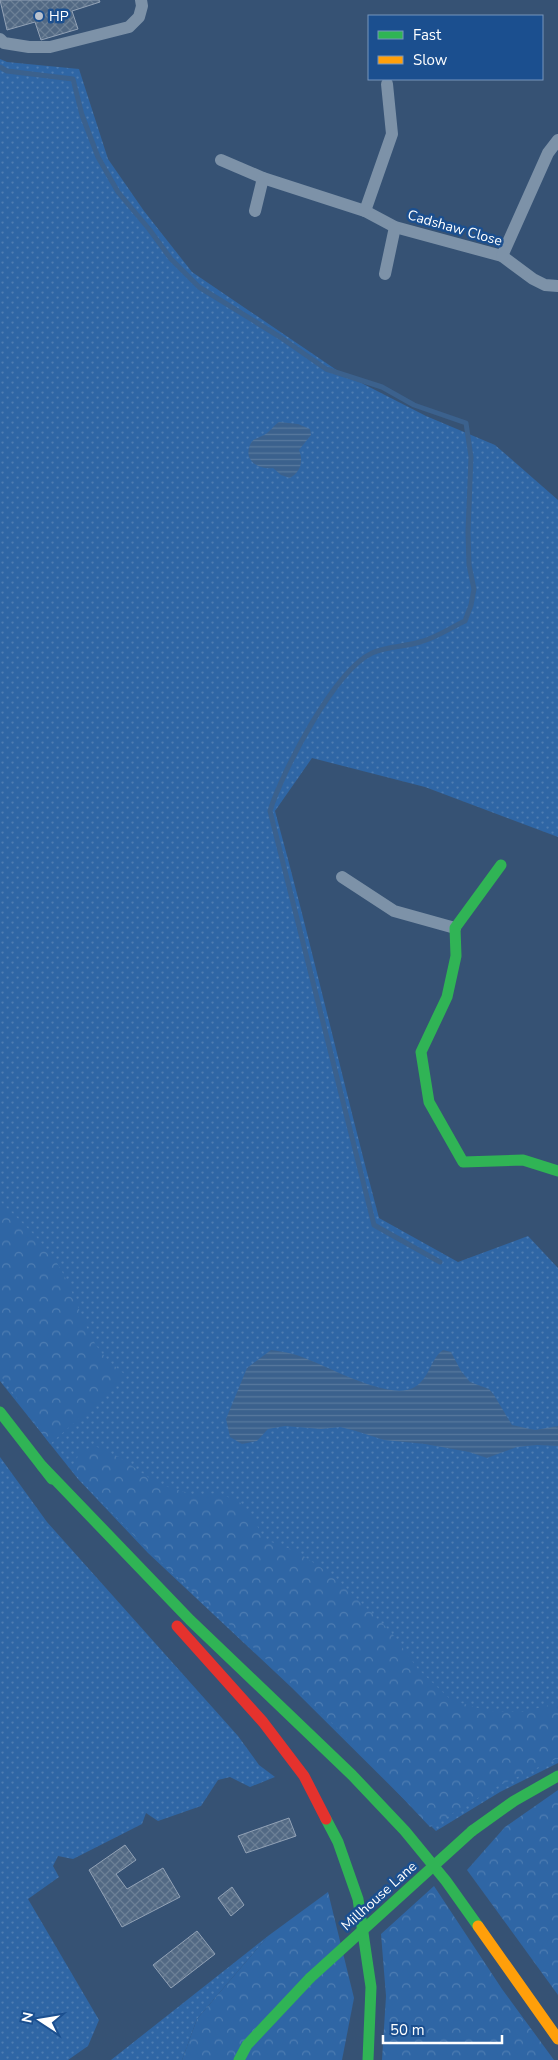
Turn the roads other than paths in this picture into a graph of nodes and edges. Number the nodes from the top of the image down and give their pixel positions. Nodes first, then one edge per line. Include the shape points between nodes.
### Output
1 (141, 0) edge
2 (0, 39) edge
3 (387, 84) dead end
4 (558, 140) edge
5 (221, 160) dead end
6 (263, 178) junction
7 (255, 211) dead end
8 (365, 211) junction
9 (395, 227) junction
10 (502, 256) junction
11 (385, 274) dead end
12 (558, 286) edge
13 (501, 864) dead end
14 (342, 877) dead end
15 (455, 928) junction
16 (558, 1171) edge
17 (0, 1412) edge
18 (42, 1466) junction
19 (136, 1581) dead end
20 (169, 1618) dead end
21 (558, 1776) edge
22 (558, 2039) edge
23 (239, 2060) edge
24 (368, 2060) edge

1 - 2 street via 140,17 129,27 50,47 4,43
3 - 8 street via 392,134
4 - 10 street via 548,153
5 - 6 street, Cadshaw Close
6 - 7 street
6 - 8 street, Cadshaw Close
8 - 9 street, Cadshaw Close
9 - 10 street, Cadshaw Close
9 - 11 street, Cadshaw Close
10 - 12 street, Cadshaw Close via 533,280
13 - 15 main road
14 - 15 street via 394,911
15 - 16 main road via 456,956 447,997 421,1052 429,1102 463,1162 523,1160
17 - 18 main road
18 - 19 main road
18 - 22 main road via 190,1620 352,1775 405,1831 446,1881
20 - 24 main road via 262,1722 304,1776 338,1842 358,1900 371,1987
21 - 23 main road, Millhouse Lane, bridge via 504,1807 472,1832 310,1978 247,2045

